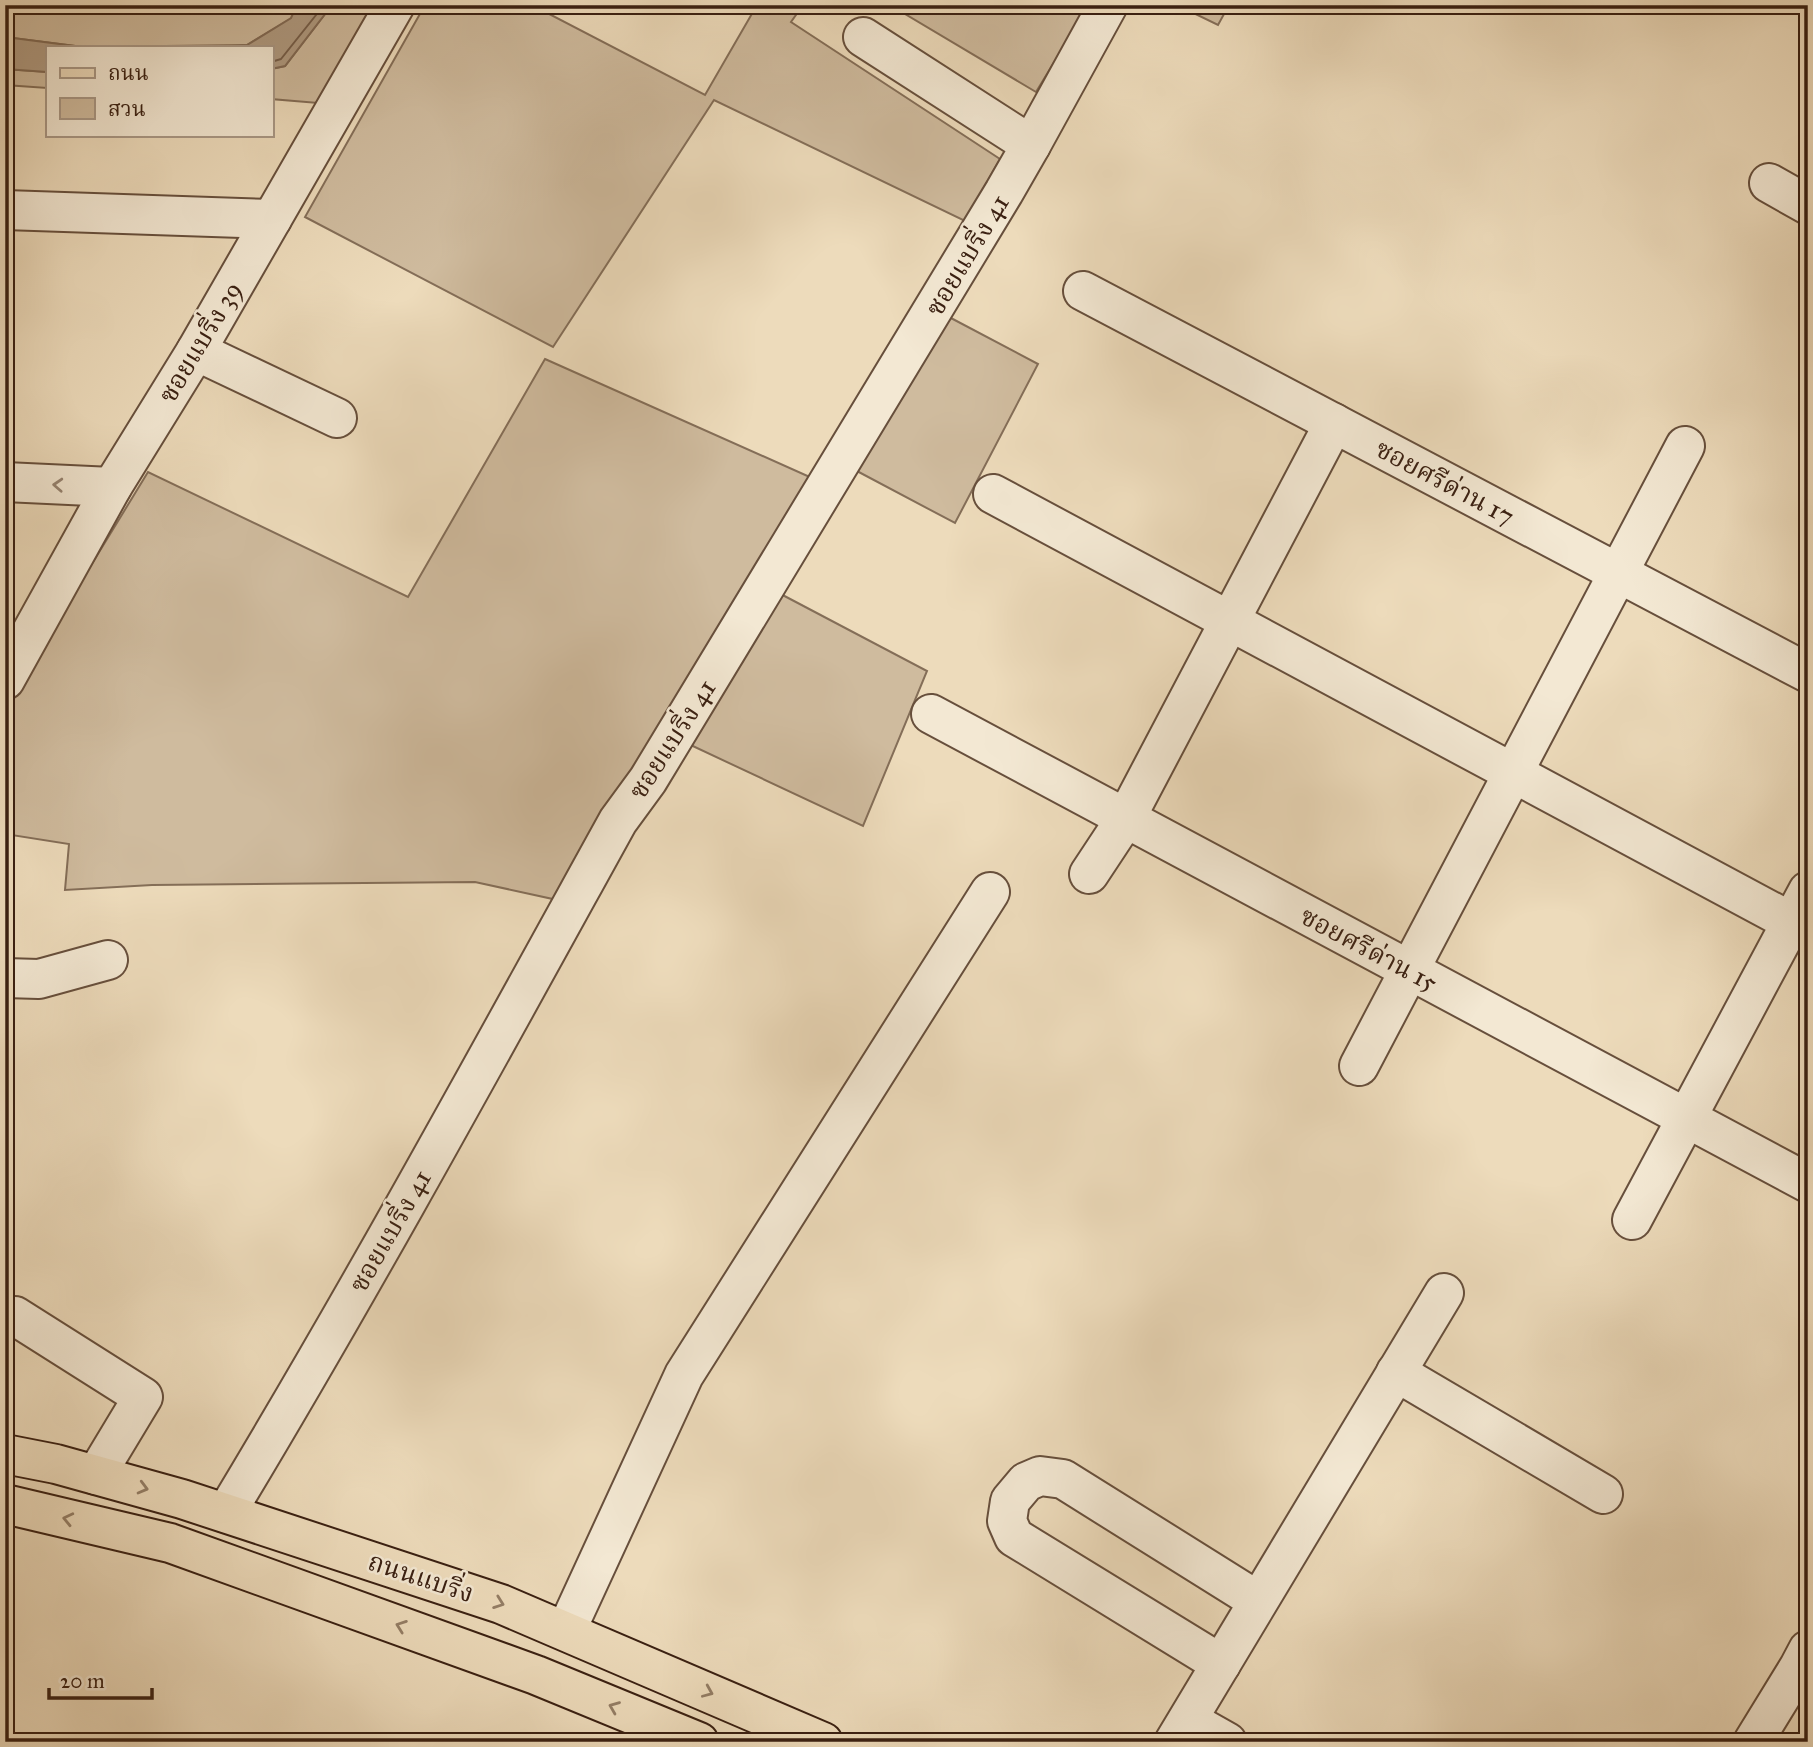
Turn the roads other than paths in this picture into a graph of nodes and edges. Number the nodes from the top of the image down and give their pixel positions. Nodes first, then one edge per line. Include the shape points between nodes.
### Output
1 (395, 5) edge
2 (1108, 5) edge
3 (863, 37) dead end
4 (1031, 145) junction
5 (1769, 183) dead end
6 (1808, 205) edge
7 (5, 210) edge
8 (272, 219) junction
9 (1083, 291) dead end
10 (196, 351) junction
11 (337, 418) dead end
12 (1334, 423) junction
13 (1685, 446) dead end
14 (5, 482) edge
15 (112, 487) junction
16 (993, 494) dead end
17 (1618, 573) junction
18 (1230, 621) junction
19 (7, 672) edge
20 (1808, 673) edge
21 (930, 714) dead end
22 (1513, 773) junction
23 (1126, 818) junction
24 (1089, 874) dead end
25 (990, 892) dead end
26 (1802, 915) edge
27 (108, 960) dead end
28 (1409, 970) junction
29 (5, 978) edge
30 (1359, 1066) dead end
31 (1686, 1118) junction
32 (1808, 1184) edge
33 (1632, 1220) dead end
34 (1444, 1293) dead end
35 (15, 1316) dead end
36 (1396, 1372) junction
37 (5, 1454) edge
38 (96, 1475) junction
39 (1603, 1494) dead end
40 (5, 1504) edge
41 (226, 1513) junction
42 (1258, 1601) junction
43 (566, 1631) junction
44 (1808, 1650) edge
45 (1221, 1664) junction
46 (1181, 1731) edge
47 (699, 1742) edge
48 (823, 1742) edge
49 (1227, 1742) edge
50 (1753, 1742) edge

1 - 8 street, ซอยแบริ่ง 39
2 - 4 street, ซอยแบริ่ง 41
3 - 4 street
4 - 41 street, ซอยแบริ่ง 41 via 775,573 618,821 404,1206
5 - 6 street
7 - 8 street
8 - 10 street, ซอยแบริ่ง 39
9 - 12 street, ซอยศรีด่าน 17
10 - 11 street
10 - 15 street, ซอยแบริ่ง 39
12 - 17 street, ซอยศรีด่าน 17
12 - 18 street
13 - 17 street
15 -> 14 street
15 - 19 street, ซอยแบริ่ง 39
16 - 18 street
17 - 20 street, ซอยศรีด่าน 17
17 - 22 street
18 - 22 street
18 - 23 street
21 - 23 street, ซอยศรีด่าน 15
22 - 26 street
22 - 28 street
23 - 24 street
23 - 28 street, ซอยศรีด่าน 15
25 - 43 street via 684,1375
26 - 31 street
27 - 29 street via 39,979
28 - 30 street
28 - 31 street, ซอยศรีด่าน 15
31 - 32 street, ซอยศรีด่าน 15
31 - 33 street
34 - 36 street
35 - 38 street via 143,1397
36 - 39 street
36 - 42 street
37 - 38 main road, ถนนแบริ่ง
38 -> 41 main road, ถนนแบริ่ง
47 -> 40 main road, ถนนแบริ่ง via 536,1675 170,1543
41 -> 43 main road, ถนนแบริ่ง via 501,1604
42 - 45 street
42 - 45 street via 1063,1479 1040,1476 1026,1482 1010,1501 1007,1521 1014,1537
43 -> 48 main road, ถนนแบริ่ง
44 - 50 street
45 - 46 street
46 - 49 street

